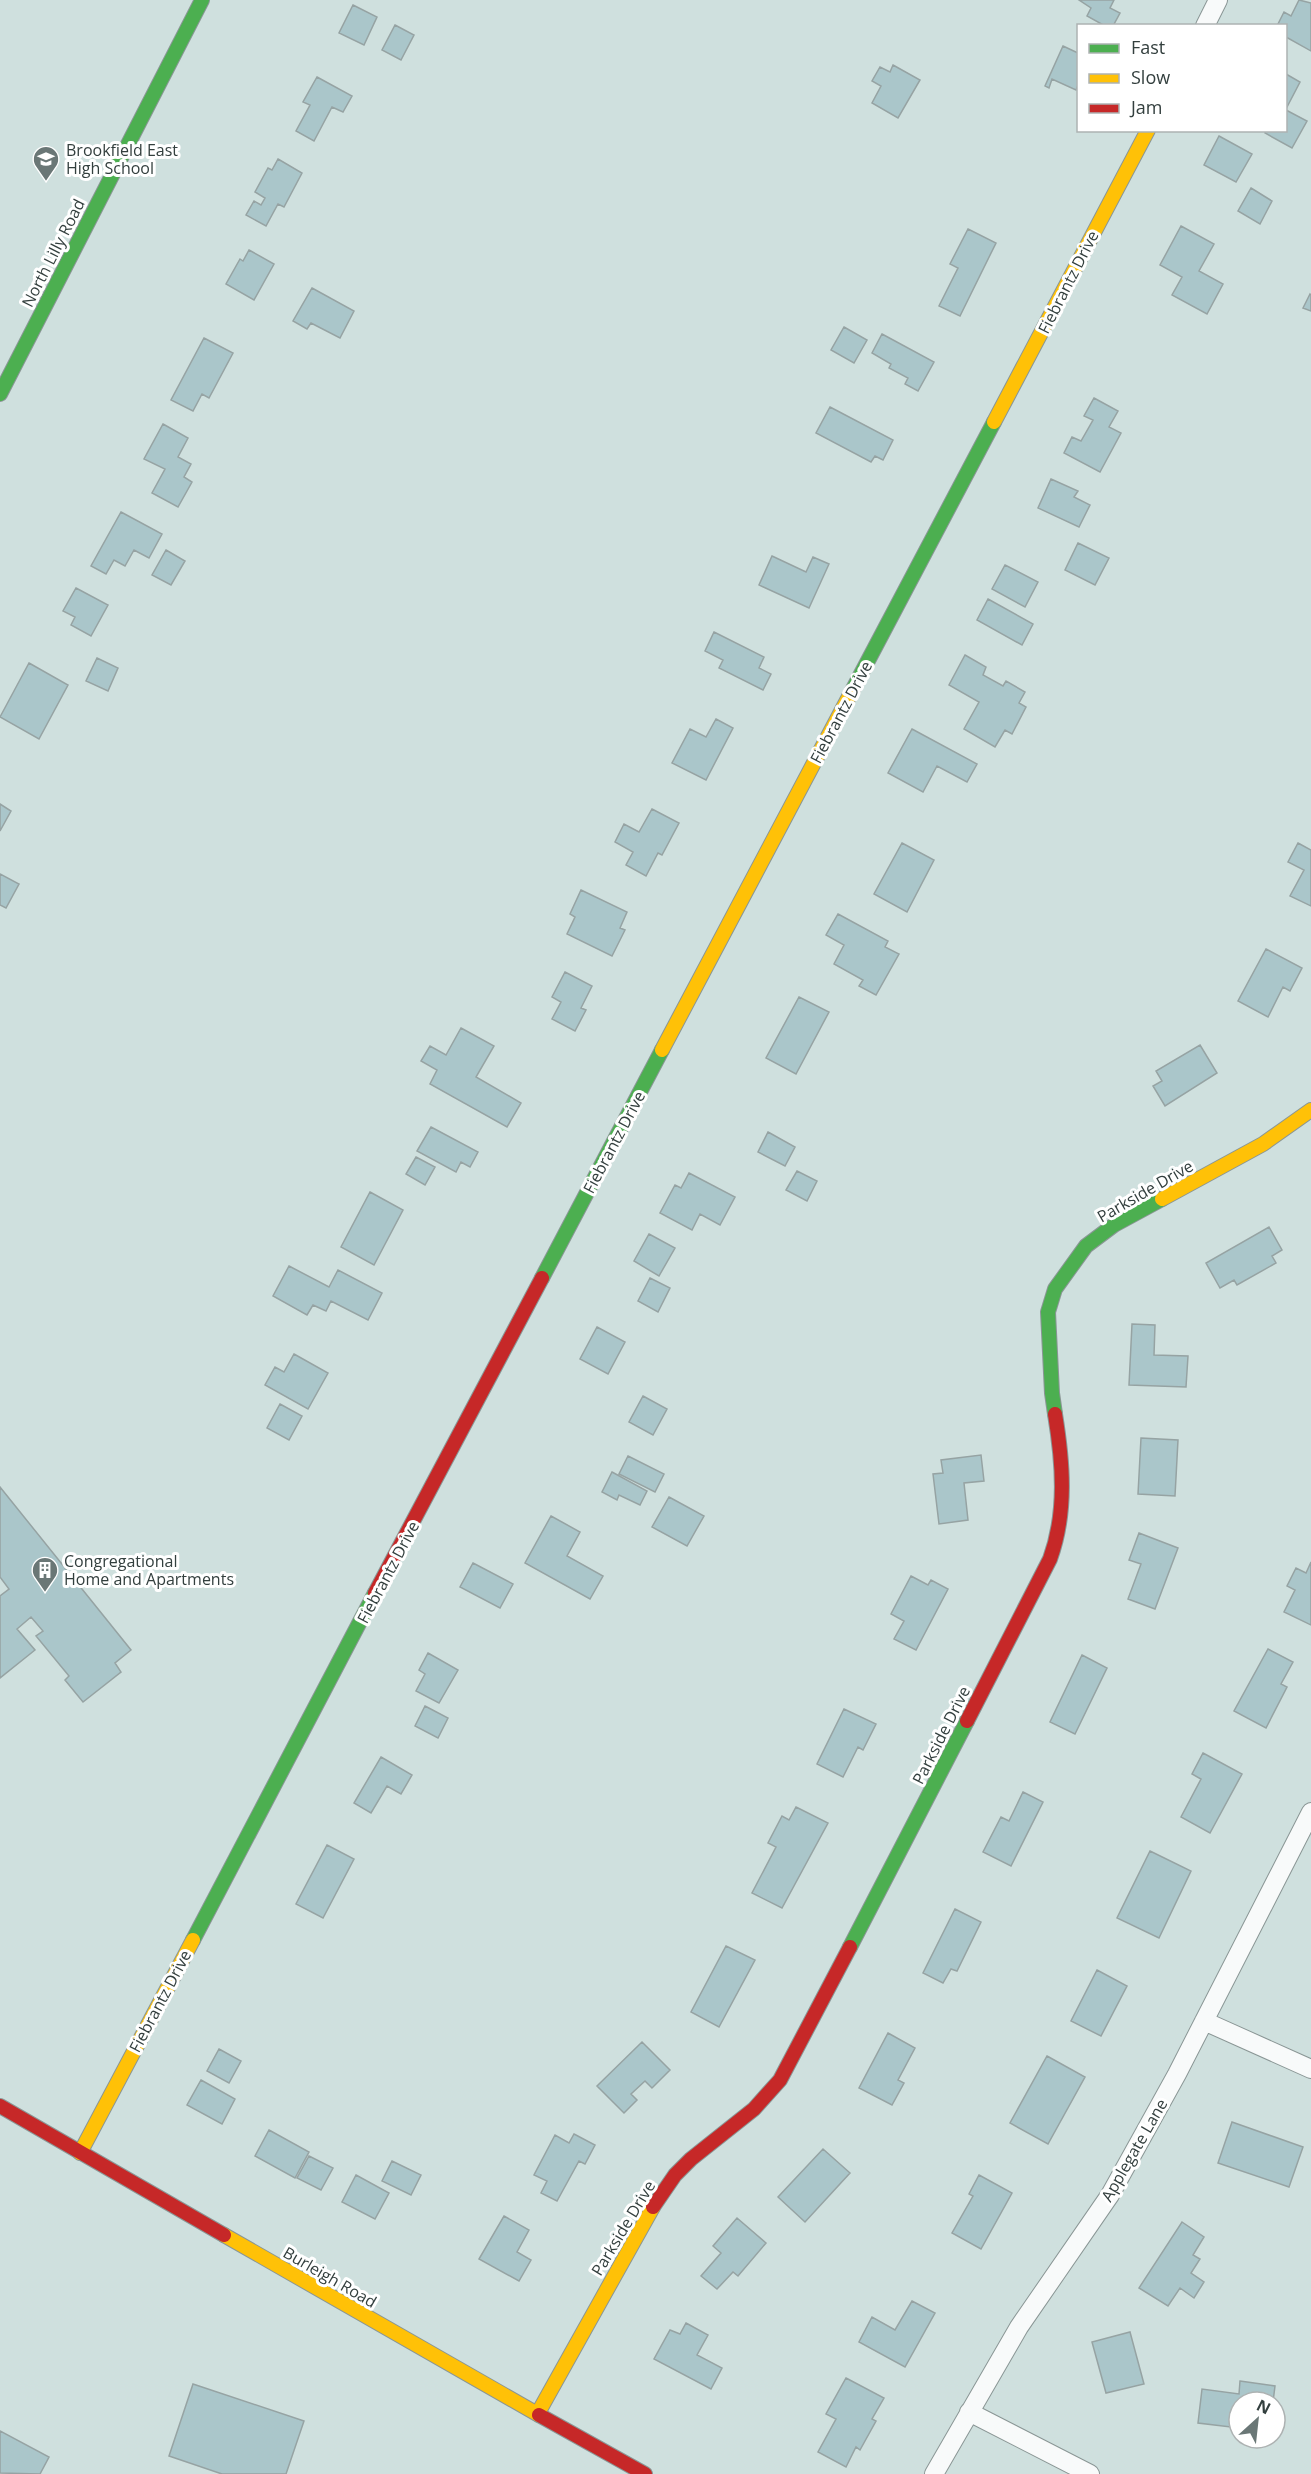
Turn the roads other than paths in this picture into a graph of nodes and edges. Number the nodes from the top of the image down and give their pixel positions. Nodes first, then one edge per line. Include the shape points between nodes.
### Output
1 (202, 0) edge
2 (1218, 0) edge
3 (1206, 24) edge
4 (1147, 132) edge
5 (0, 394) edge
6 (1311, 1110) edge
7 (1311, 1812) edge
8 (1204, 2021) junction
9 (1311, 2069) edge
10 (0, 2106) edge
11 (80, 2153) junction
12 (969, 2412) junction
13 (538, 2413) junction
14 (645, 2474) edge
15 (934, 2474) edge
16 (1090, 2474) edge

1 - 5 street, North Lilly Road
2 - 3 street
4 - 11 street, Fiebrantz Drive
6 - 13 street, Parkside Drive via 1253,1150 1114,1225 1086,1245 1055,1289 1048,1312 1062,1499 1059,1534 1050,1559 780,2080 754,2109 691,2159 659,2196
7 - 8 street, Applegate Lane
8 - 9 street
8 - 12 street, Applegate Lane via 1110,2195 1019,2327
10 - 11 street, Burleigh Road
11 - 13 street, Burleigh Road
12 - 15 street, Applegate Lane
12 - 16 street
13 - 14 street, Burleigh Road

